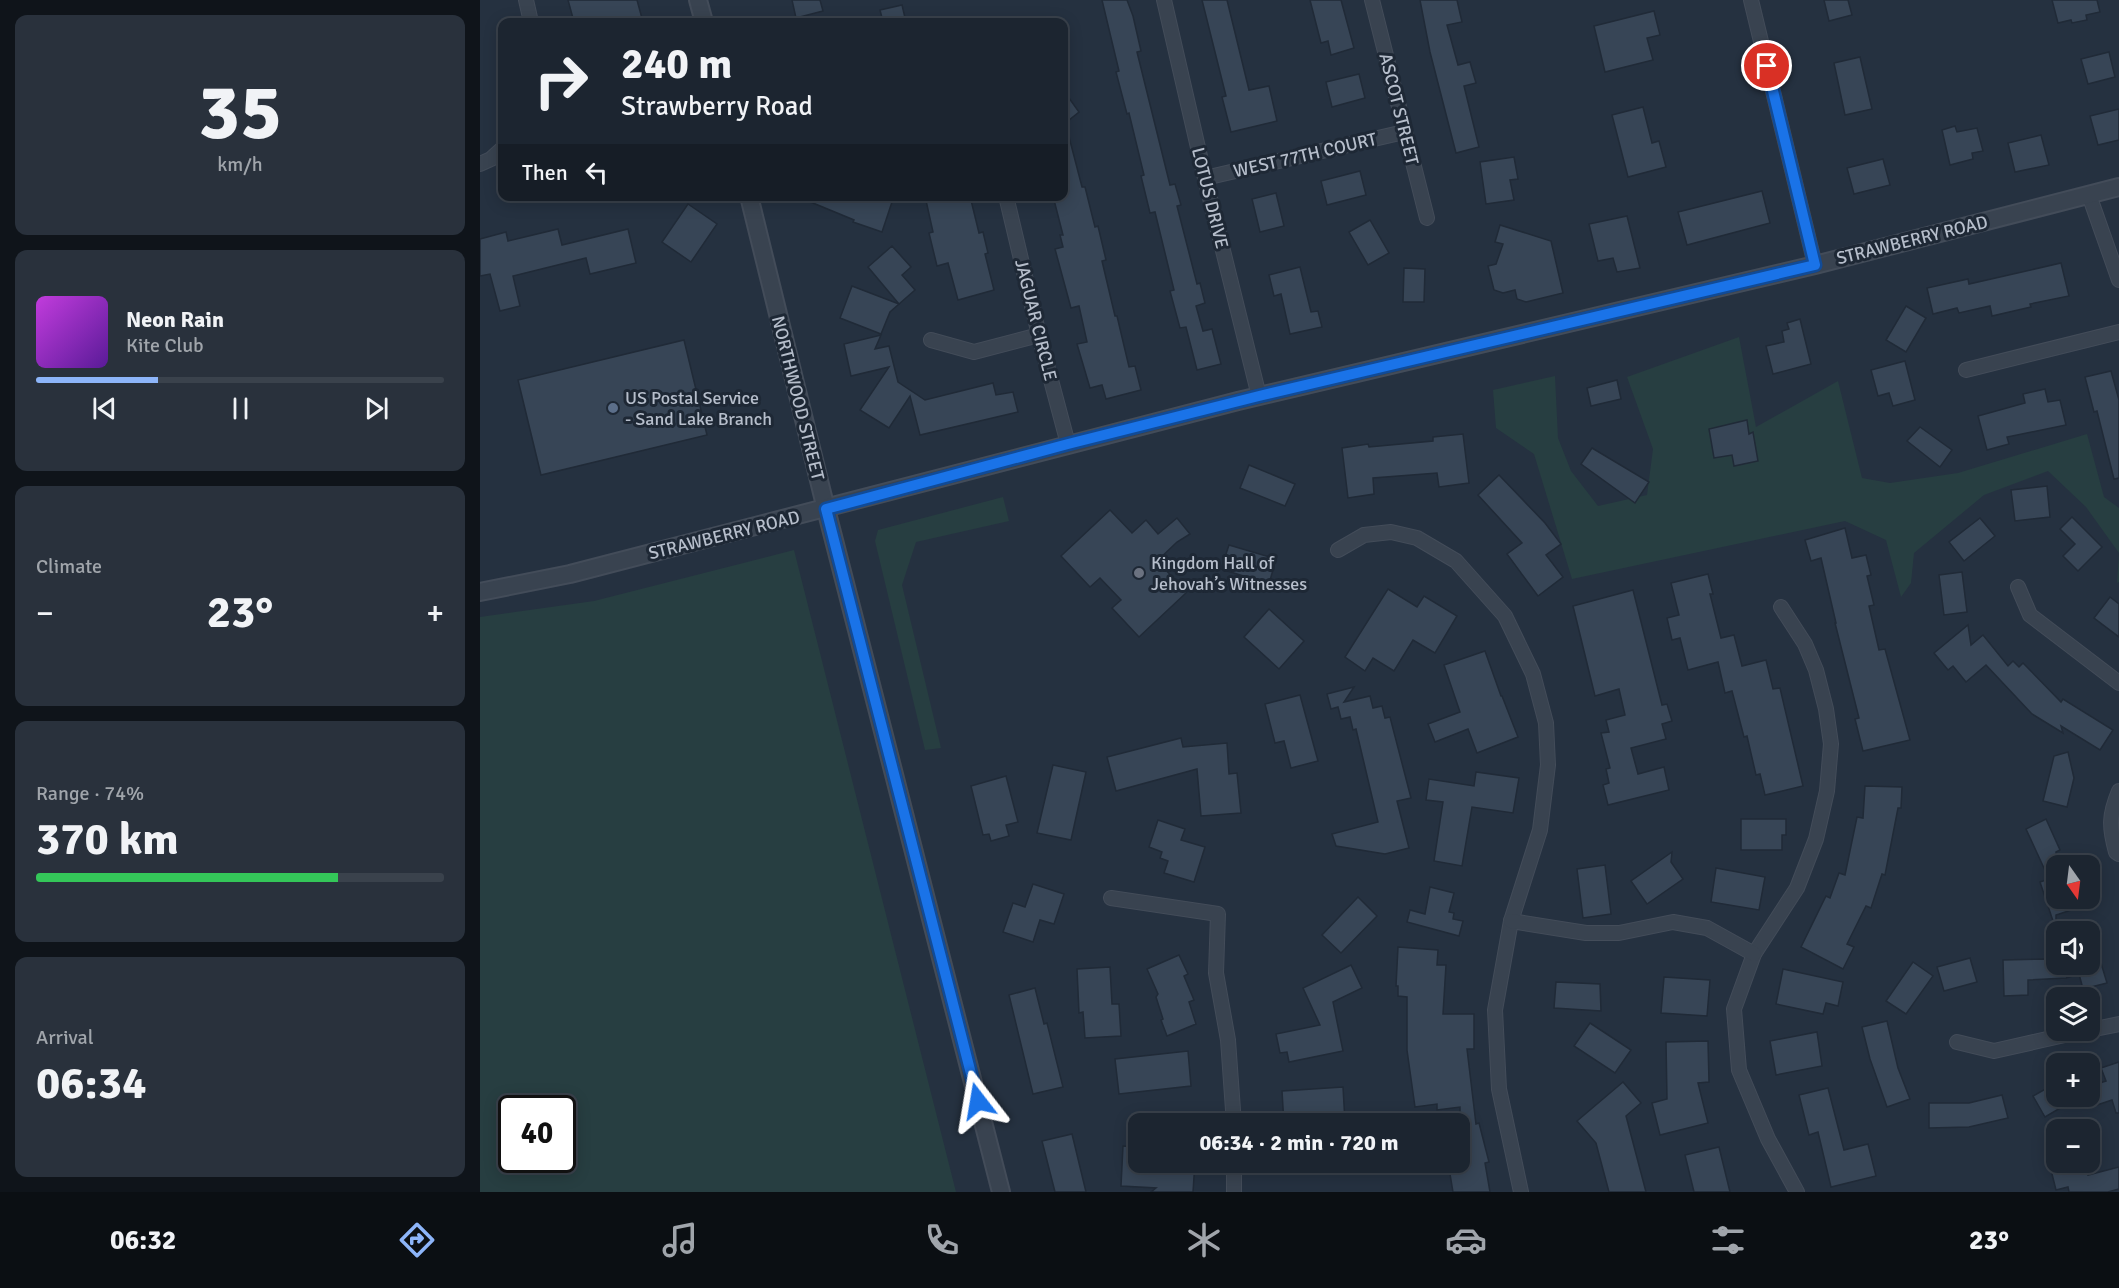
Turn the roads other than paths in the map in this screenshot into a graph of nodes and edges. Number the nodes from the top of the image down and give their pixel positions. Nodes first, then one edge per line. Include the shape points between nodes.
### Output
1 (526, 0) edge
2 (698, 0) edge
3 (1164, 0) edge
4 (1372, 0) edge
5 (1751, 0) edge
6 (530, 18) edge
7 (703, 18) edge
8 (1404, 132) junction
9 (498, 153) edge
10 (480, 164) edge
11 (1205, 178) junction
12 (2119, 187) edge
13 (2089, 195) junction
14 (750, 201) edge
15 (1007, 201) edge
16 (1426, 218) dead end
17 (1815, 265) junction
18 (2119, 280) edge
19 (2119, 332) edge
20 (1039, 335) junction
21 (931, 340) dead end
22 (1966, 370) dead end
23 (1259, 396) junction
24 (1068, 444) junction
25 (826, 509) junction
26 (1338, 550) dead end
27 (2018, 587) dead end
28 (480, 592) edge
29 (1781, 607) dead end
30 (2119, 683) edge
31 (2119, 791) edge
32 (2119, 855) edge
33 (1111, 898) dead end
34 (1511, 921) junction
35 (1754, 954) junction
36 (2119, 1024) edge
37 (2100, 1028) edge
38 (2046, 1039) edge
39 (1957, 1042) dead end
40 (1233, 1113) edge
41 (1234, 1173) edge
42 (1001, 1192) edge
43 (1234, 1192) edge
44 (1521, 1192) edge
45 (1797, 1192) edge

1 - 6 street
2 - 7 street
3 - 11 street, LOTUS DRIVE
4 - 8 street, ASCOT STREET
5 - 17 street
8 - 11 street, WEST 77TH COURT
8 - 16 street, ASCOT STREET
9 - 10 street
11 - 23 street, LOTUS DRIVE
12 - 13 street, STRAWBERRY ROAD
13 - 17 street, STRAWBERRY ROAD
13 - 18 street
14 - 25 street, NORTHWOOD STREET
15 - 20 street, JAGUAR CIRCLE
17 - 23 street, STRAWBERRY ROAD
19 - 22 street
20 - 21 street via 974,352
20 - 24 street, JAGUAR CIRCLE
23 - 24 street, STRAWBERRY ROAD
24 - 25 street, STRAWBERRY ROAD
25 - 28 street, STRAWBERRY ROAD via 570,574
25 - 42 street, NORTHWOOD STREET
26 - 34 street via 1364,535 1391,532 1417,538 1456,561 1505,616 1533,674 1546,723 1548,765 1540,830
27 - 30 street via 2030,615
29 - 35 street via 1805,644 1816,670 1831,744 1827,791 1816,839 1797,888
31 - 32 street via 2112,807 2110,829
33 - 40 street via 1218,914 1216,973 1228,1040
34 - 35 street via 1586,933 1619,933 1673,922 1707,928
34 - 44 street via 1495,1010 1499,1089
35 - 45 street via 1734,1009 1739,1070 1768,1139
36 - 37 street
38 - 39 street via 1994,1051
41 - 43 street

